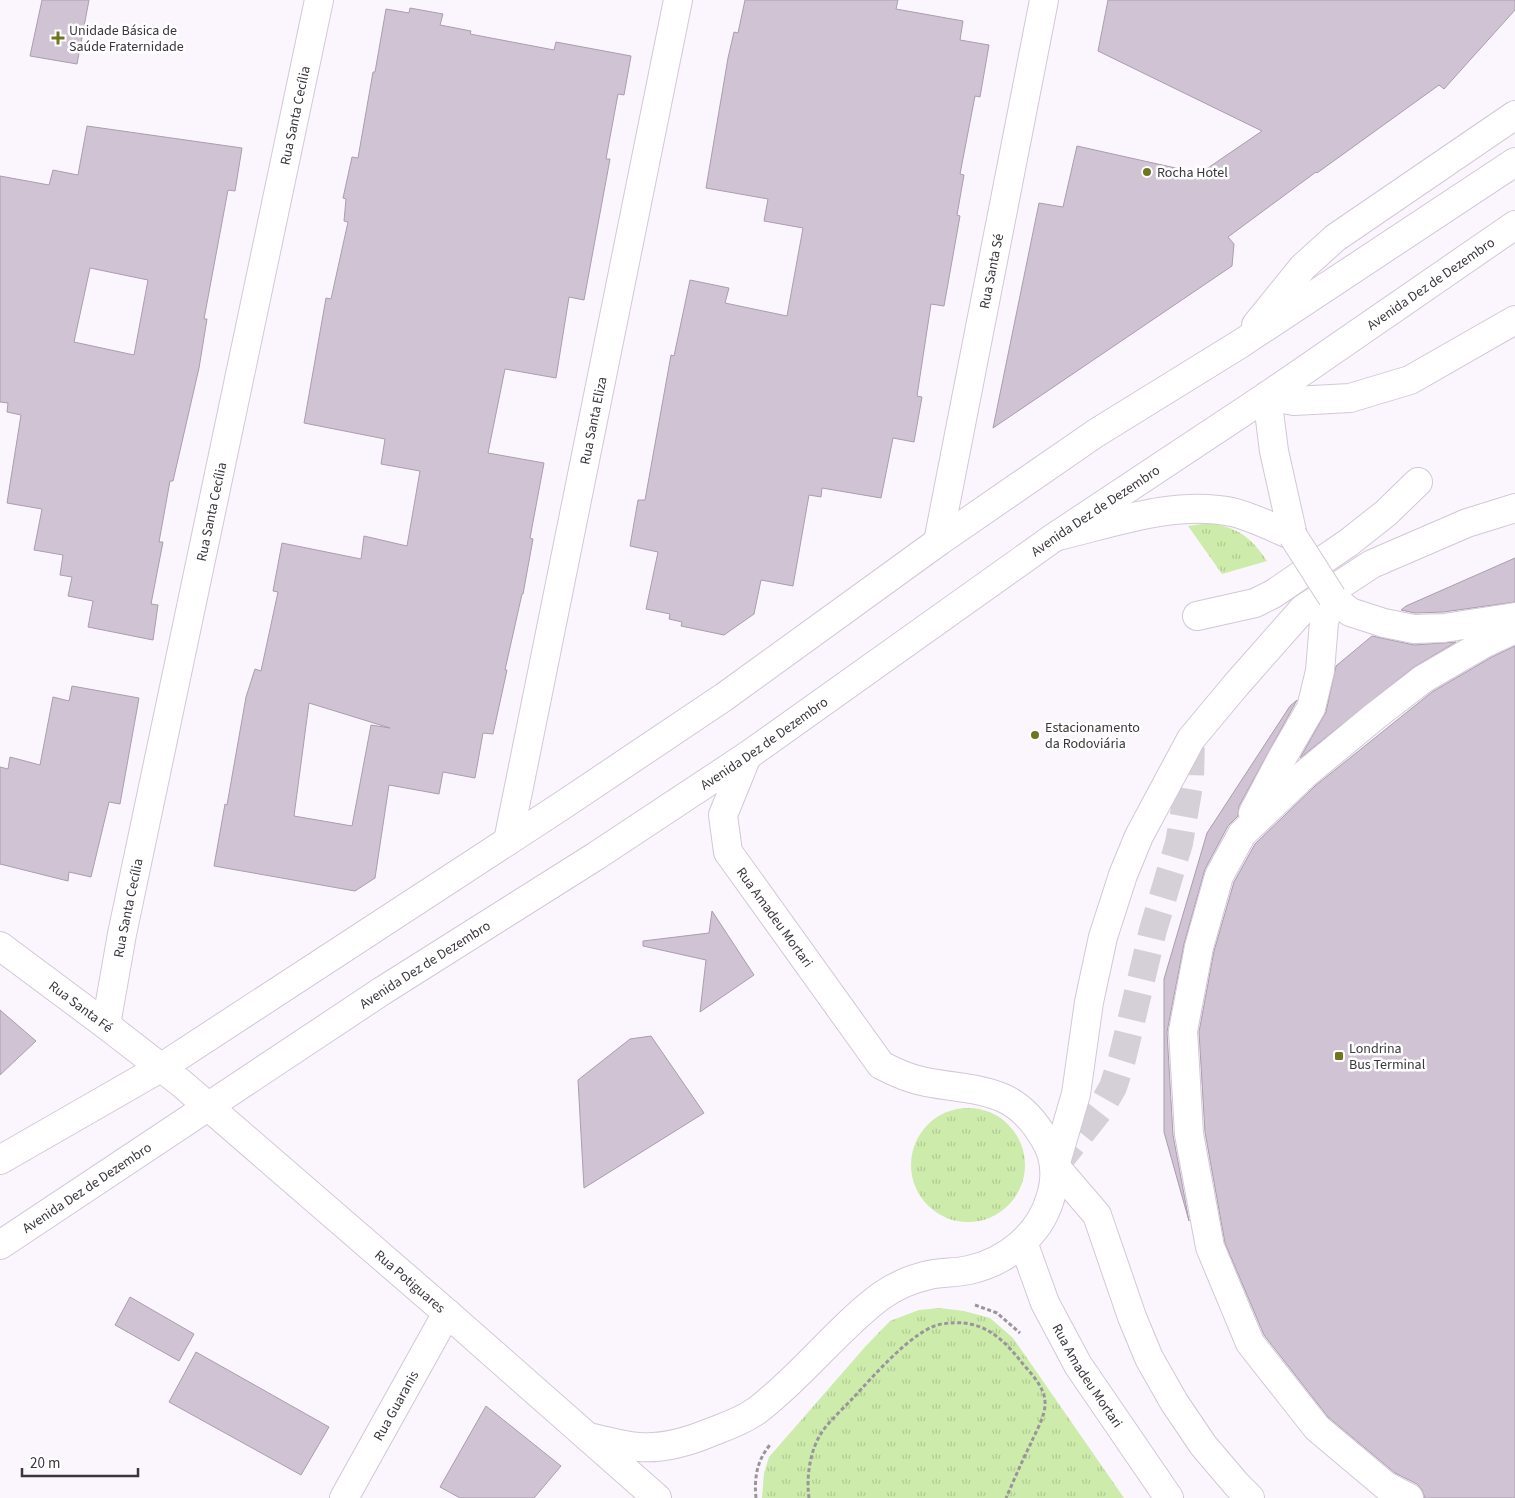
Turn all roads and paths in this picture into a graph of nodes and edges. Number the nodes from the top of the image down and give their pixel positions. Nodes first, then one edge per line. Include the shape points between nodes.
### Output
1 (319, 0) edge
2 (676, 0) edge
3 (1044, 0) edge
4 (1515, 115) edge
5 (1515, 162) edge
6 (1515, 225) edge
7 (1515, 320) edge
8 (1240, 344) junction
9 (1267, 396) junction
10 (1418, 482) dead end
11 (1515, 508) edge
12 (1056, 536) junction
13 (1293, 536) junction
14 (938, 542) junction
15 (1332, 597) junction
16 (1197, 616) dead end
17 (1515, 617) edge
18 (1515, 629) edge
19 (747, 756) junction
20 (1242, 834) junction
21 (508, 840) junction
22 (0, 946) edge
23 (106, 1025) junction
24 (162, 1067) junction
25 (208, 1107) junction
26 (0, 1160) edge
27 (1055, 1166) junction
28 (1023, 1242) junction
29 (0, 1245) edge
30 (966, 1302) dead end
31 (447, 1313) junction
32 (1020, 1333) dead end
33 (588, 1437) junction
34 (776, 1439) dead end
35 (344, 1498) edge
36 (657, 1498) edge
37 (756, 1498) edge
38 (809, 1498) edge
39 (1006, 1498) edge
40 (1169, 1498) edge
41 (1250, 1498) edge
42 (1409, 1498) edge

1 - 23 main road, Rua Santa Cecília via 122,934
2 - 21 main road, Rua Santa Eliza
3 - 14 main road, Rua Santa Sé
4 - 8 main road via 1335,238 1302,267
5 - 8 main road
6 - 9 main road, Avenida Dez de Dezembro
7 - 9 main road via 1410,380 1350,398 1294,401
8 - 14 main road via 1096,433
9 - 12 main road, Avenida Dez de Dezembro
9 - 13 main road via 1274,451
10 - 16 main road via 1348,543 1273,594 1255,603
11 - 27 main road via 1467,522 1372,564 1303,609 1191,739 1139,836 1123,876 1104,937 1089,1002 1076,1094
12 - 13 main road via 1172,509 1233,512
12 - 19 main road, Avenida Dez de Dezembro
13 - 15 main road, bridge
14 - 21 main road via 724,697
15 - 17 main road via 1350,612 1414,629 1444,628
15 - 20 main road via 1324,622 1320,671 1312,708
18 - 20 main road via 1477,647 1424,679 1305,774
19 - 25 main road, Avenida Dez de Dezembro
19 - 27 main road, Rua Amadeu Mortari via 723,815 728,852 882,1065 903,1076 986,1091 1009,1100 1030,1117 1045,1139
20 - 42 main road via 1219,876 1199,947 1183,1031 1190,1134 1210,1247 1250,1344 1316,1428 1386,1486
21 - 24 main road
22 - 23 main road, Rua Santa Fé
23 - 24 main road, Rua Santa Fé
24 - 25 main road, Rua Potiguares
24 - 26 main road
25 - 29 main road, Avenida Dez de Dezembro
25 - 31 main road, Rua Potiguares
27 - 28 main road via 1048,1207
27 - 41 main road via 1096,1215 1149,1358 1174,1402 1203,1445
28 - 33 main road via 999,1258 970,1270 928,1275 900,1284 852,1322 787,1386 753,1414 727,1426 693,1440 664,1446 638,1447
28 - 40 main road, Rua Amadeu Mortari via 1045,1303 1078,1365
30 - 32 path via 998,1313
31 - 33 main road, Rua Potiguares
31 - 35 main road, Rua Guaranis
33 - 36 main road, Rua Potiguares
34 - 37 path via 763,1453 758,1467 754,1486
38 - 39 path via 809,1471 814,1451 828,1425 906,1344 927,1329 961,1323 978,1325 1007,1343 1045,1396 1040,1423

